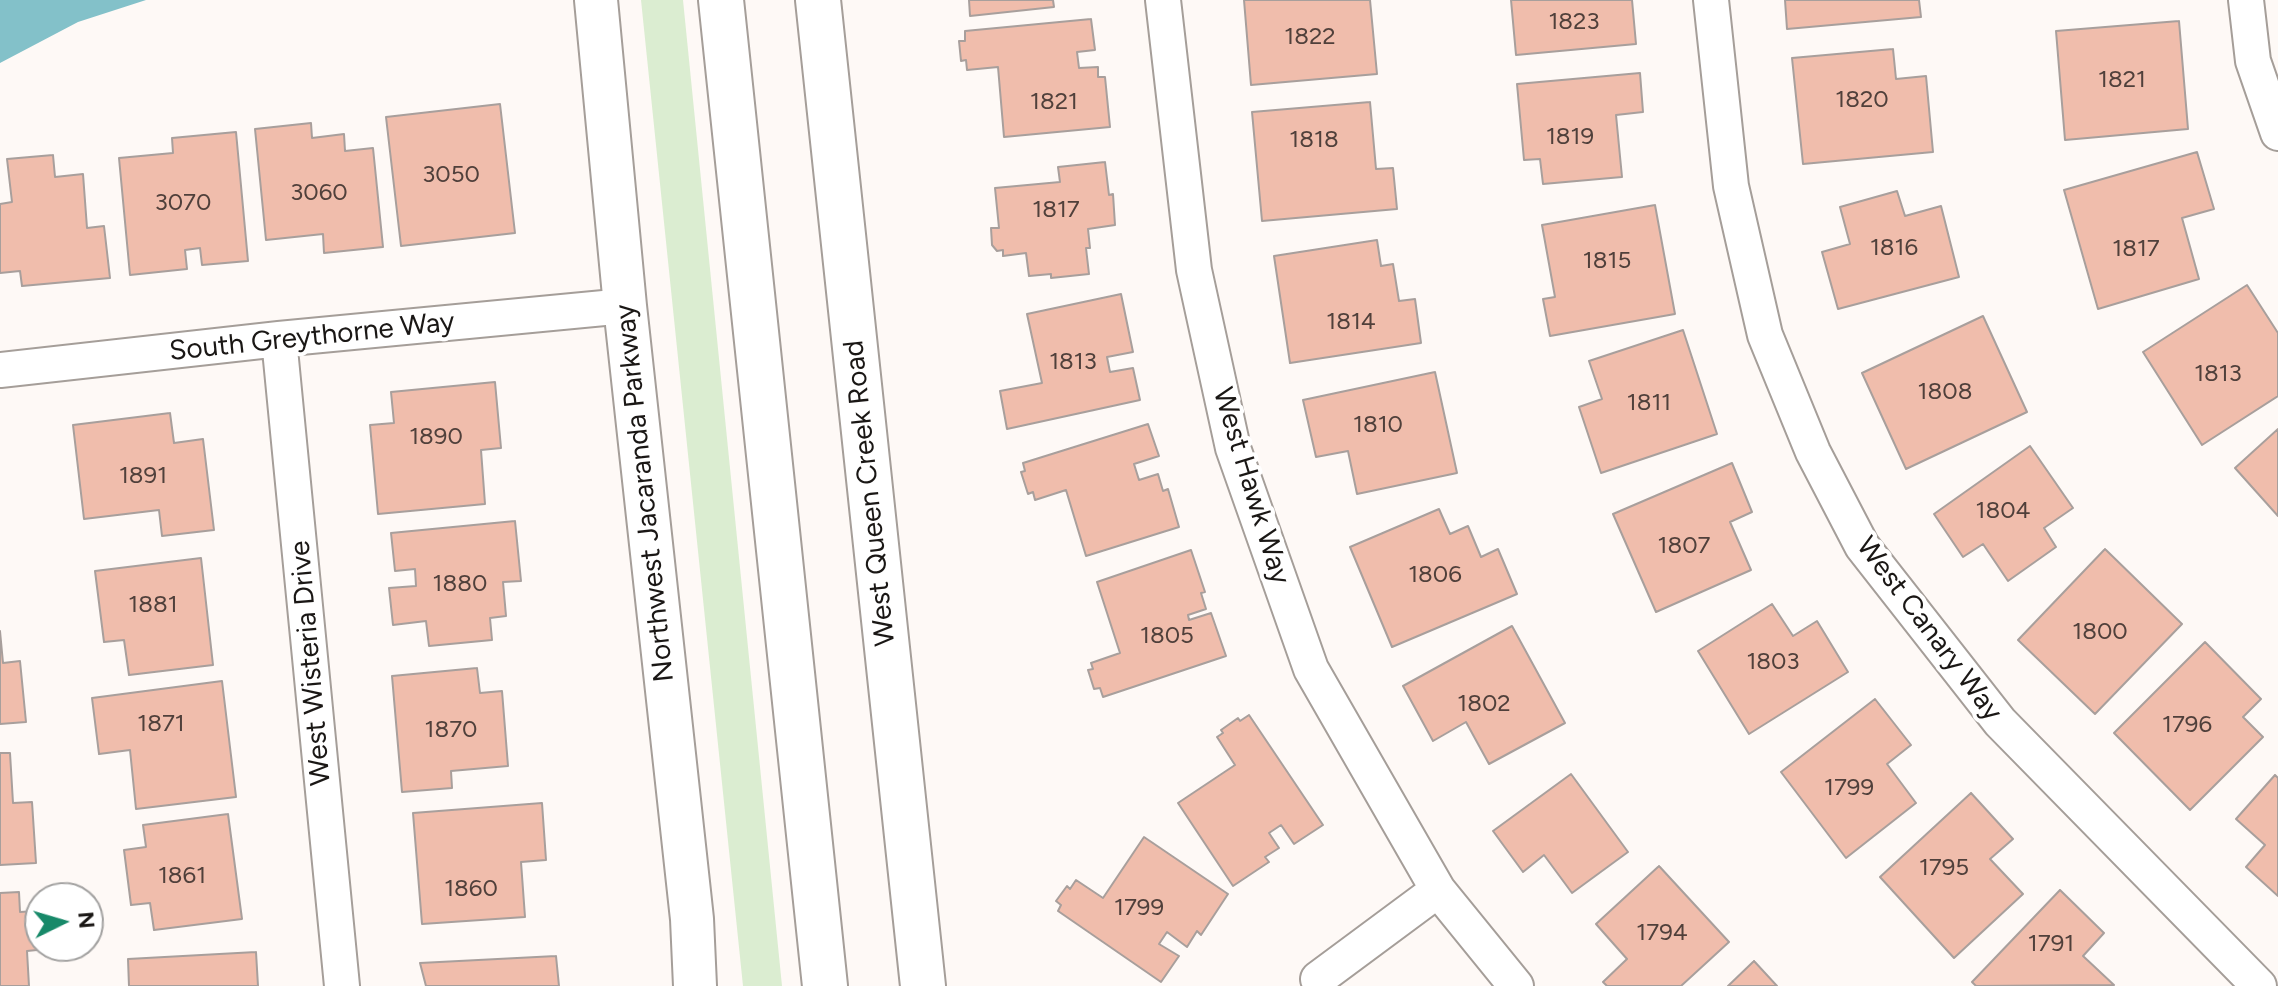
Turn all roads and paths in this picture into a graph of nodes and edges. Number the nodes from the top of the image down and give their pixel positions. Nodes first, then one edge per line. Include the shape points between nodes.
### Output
1 (596, 0) edge
2 (721, 0) edge
3 (818, 0) edge
4 (1163, 0) edge
5 (1711, 0) edge
6 (2246, 0) edge
7 (2278, 133) edge
8 (625, 306) junction
9 (279, 339) junction
10 (0, 370) edge
11 (1438, 890) junction
12 (1318, 979) dead end
13 (342, 986) edge
14 (695, 986) edge
15 (825, 986) edge
16 (923, 986) edge
17 (1516, 986) edge
18 (2259, 986) edge

1 - 8 street, Northwest Jacaranda Parkway
2 - 15 main road
3 - 16 main road, West Queen Creek Road
4 - 11 street, West Hawk Way via 1194,270 1233,448 1311,669
5 - 18 street, West Canary Way via 1731,186 1765,335 1813,452 1862,546 2000,722
6 - 7 street via 2253,61
8 - 9 street, South Greythorne Way
8 - 14 street, Northwest Jacaranda Parkway
9 - 10 street, South Greythorne Way
9 - 13 street, West Wisteria Drive
11 - 12 street
11 - 17 street, West Hawk Way

